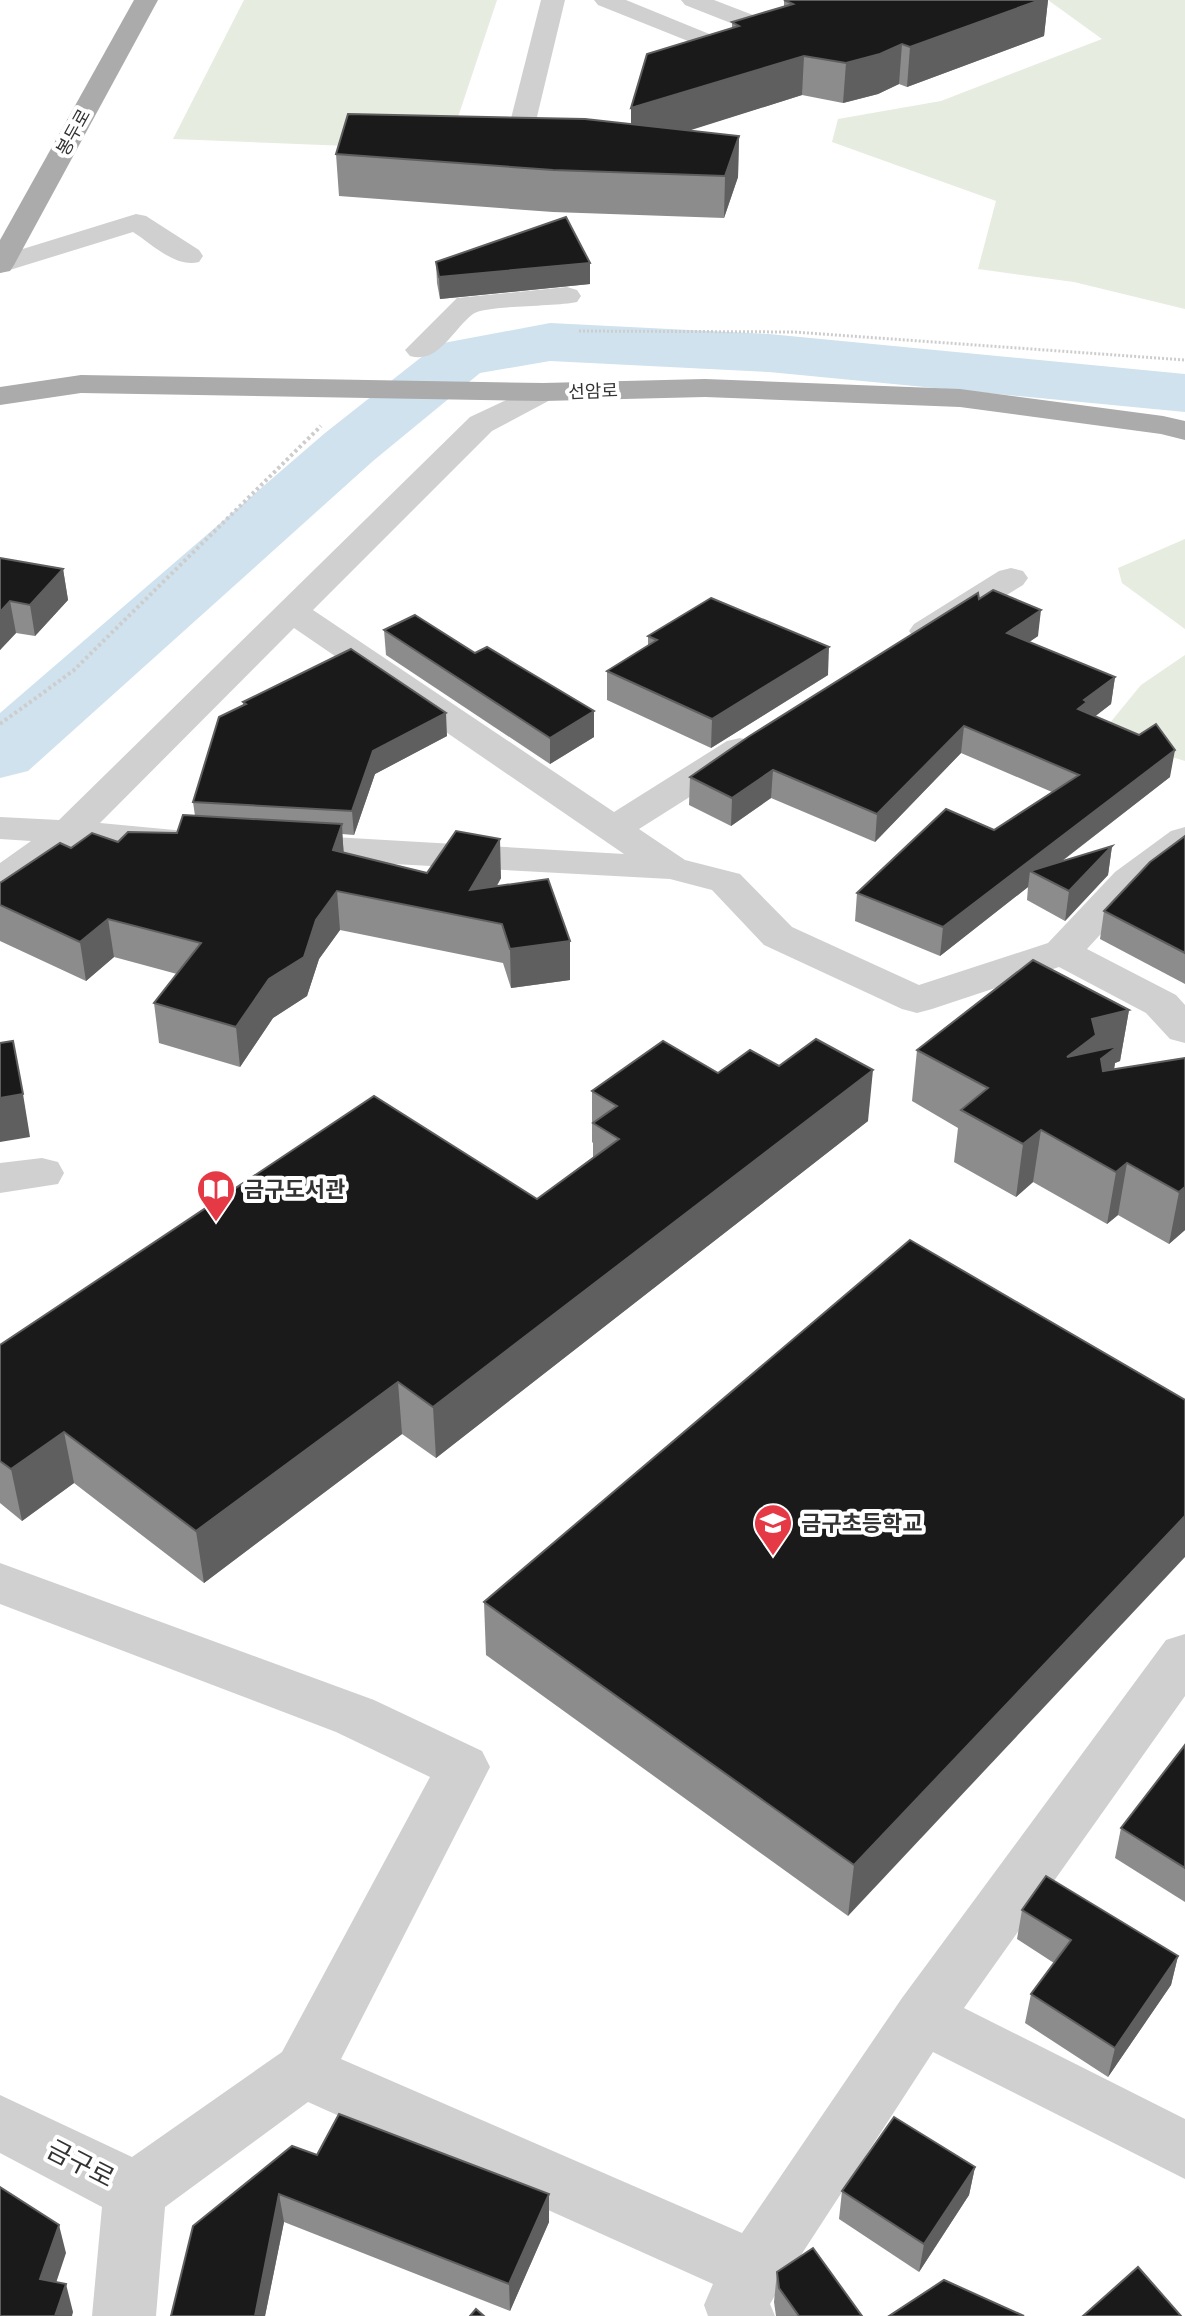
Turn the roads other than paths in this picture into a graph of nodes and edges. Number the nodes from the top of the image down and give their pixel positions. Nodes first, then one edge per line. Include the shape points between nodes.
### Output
1 (146, 0) edge
2 (553, 0) edge
3 (606, 0) edge
4 (693, 0) edge
5 (869, 0) edge
6 (775, 32) junction
7 (516, 150) edge
8 (189, 256) dead end
9 (0, 265) edge
10 (567, 296) dead end
11 (420, 350) dead end
12 (543, 392) junction
13 (0, 396) edge
14 (1185, 431) edge
15 (1011, 578) dead end
16 (292, 611) junction
17 (892, 653) edge
18 (772, 728) edge
19 (0, 828) edge
20 (613, 829) junction
21 (55, 832) junction
22 (1185, 839) edge
23 (671, 868) junction
24 (0, 881) edge
25 (1062, 952) junction
26 (1185, 1030) edge
27 (0, 1583) edge
28 (1181, 1668) edge
29 (923, 2017) junction
30 (303, 2071) junction
31 (0, 2123) edge
32 (1185, 2150) edge
33 (135, 2192) junction
34 (749, 2293) edge
35 (124, 2316) edge

1 - 9 main road, 봉두로
2 - 7 street
3 - 6 street via 723,48
4 - 6 street
5 - 6 street
8 - 9 street via 136,222
10 - 11 street via 467,304
12 - 13 main road, 선암로 via 81,384
12 - 14 main road, 선암로 via 705,388 960,398
12 - 16 street via 481,424
15 - 17 street
16 - 20 street
16 - 21 street
18 - 20 street
19 - 21 street
20 - 23 street
21 - 23 street
21 - 24 street
22 - 25 street via 1129,880
23 - 25 street via 726,882 778,936 917,1000
25 - 26 street via 1161,1004
27 - 30 street via 355,1716 463,1767
28 - 29 street
29 - 32 street
29 - 34 street
30 - 33 street
30 - 34 street
31 - 33 street, 금구로
33 - 35 street, 금구로

